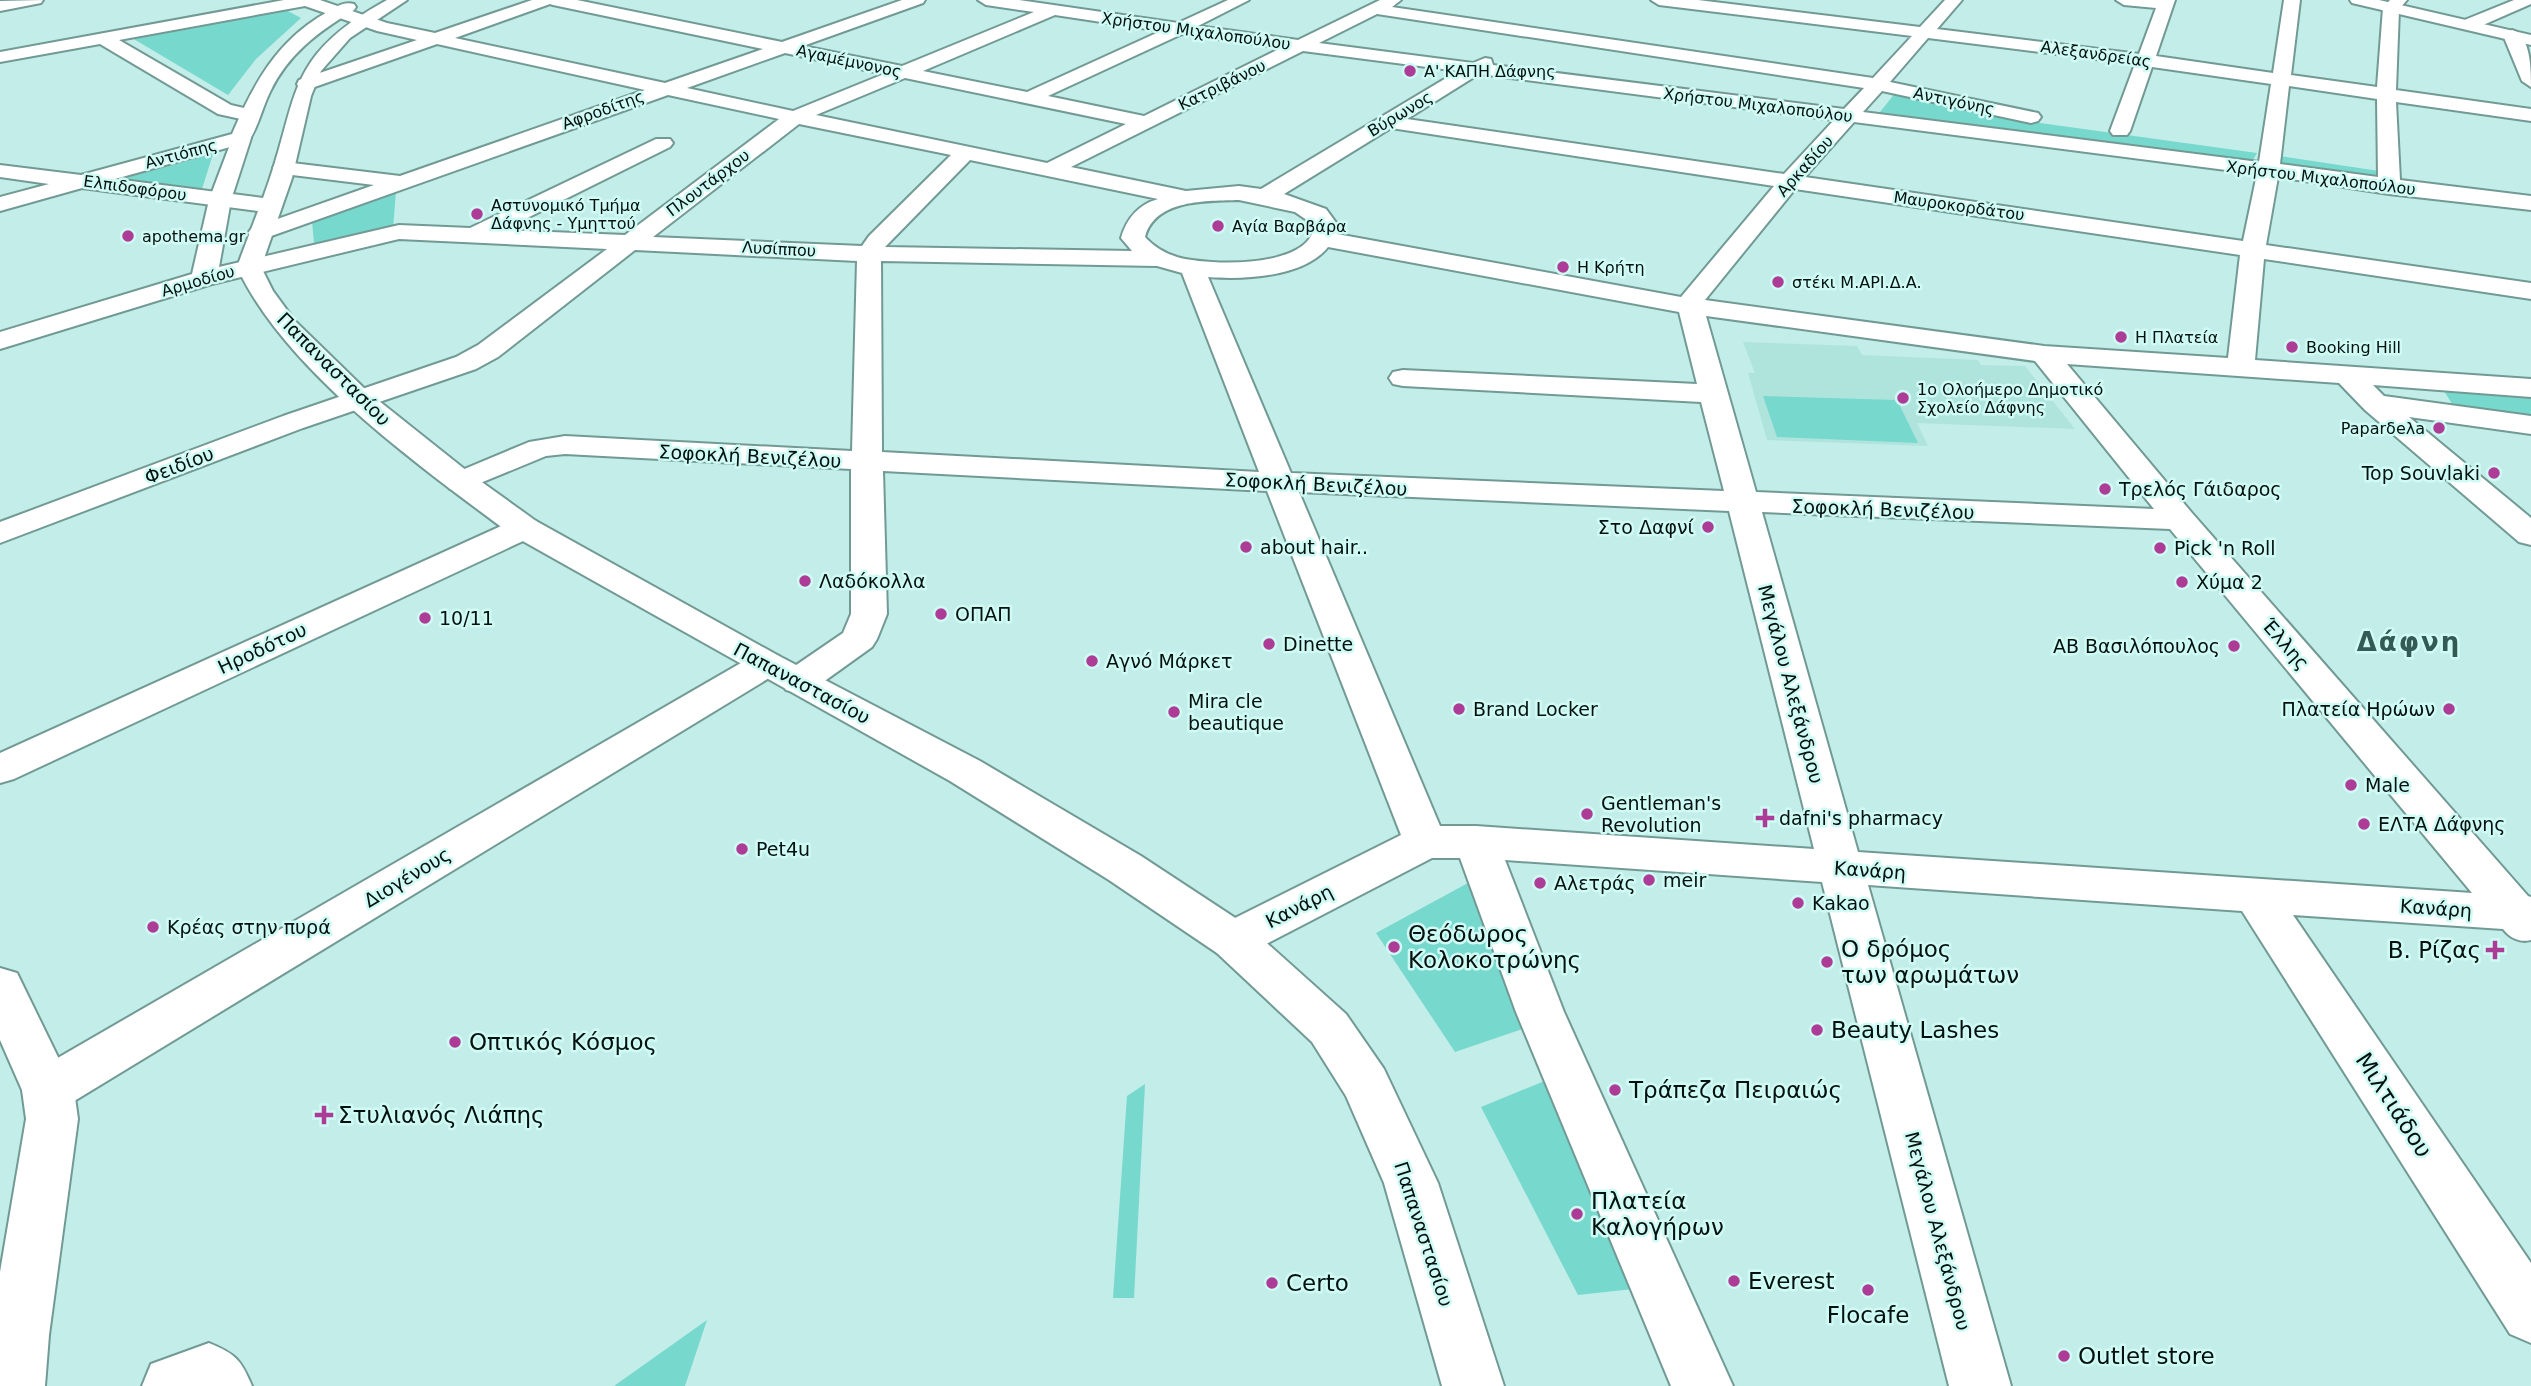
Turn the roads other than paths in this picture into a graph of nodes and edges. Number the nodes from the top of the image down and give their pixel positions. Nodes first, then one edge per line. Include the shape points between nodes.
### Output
1 (35, 0) edge
2 (306, 0) edge
3 (360, 0) edge
4 (399, 0) edge
5 (550, 0) edge
6 (917, 0) edge
7 (986, 0) edge
8 (1078, 0) edge
9 (1241, 0) edge
10 (1659, 0) edge
11 (1954, 0) edge
12 (2123, 0) edge
13 (2292, 0) edge
14 (2358, 0) edge
15 (2528, 0) edge
16 (2166, 2) edge
17 (1384, 4) edge
18 (2395, 4) edge
19 (1751, 5) edge
20 (0, 6) edge
21 (657, 7) dead end
22 (1053, 10) junction
23 (339, 12) junction
24 (629, 16) junction
25 (361, 21) junction
26 (2468, 25) junction
27 (1726, 28) dead end
28 (1180, 29) junction
29 (1535, 32) junction
30 (1928, 32) junction
31 (2512, 35) junction
32 (103, 38) junction
33 (437, 38) junction
34 (2531, 40) edge
35 (1301, 46) junction
36 (782, 47) junction
37 (0, 57) edge
38 (2144, 60) junction
39 (1478, 69) junction
40 (903, 72) junction
41 (2280, 79) junction
42 (2531, 81) edge
43 (306, 84) junction
44 (1879, 85) junction
45 (668, 87) junction
46 (2386, 95) junction
47 (1029, 98) junction
48 (250, 115) junction
49 (2531, 115) edge
50 (1849, 116) junction
51 (795, 117) junction
52 (2053, 121) dead end
53 (1146, 122) junction
54 (1388, 122) junction
55 (241, 138) junction
56 (663, 143) dead end
57 (966, 152) junction
58 (2269, 162) junction
59 (284, 168) junction
60 (1052, 169) junction
61 (0, 171) edge
62 (2389, 179) junction
63 (84, 181) junction
64 (1790, 181) junction
65 (403, 182) junction
66 (2531, 195) edge
67 (1265, 196) junction
68 (1187, 198) junction
69 (220, 200) junction
70 (2531, 203) edge
71 (0, 204) edge
72 (270, 206) junction
73 (399, 232) junction
74 (261, 233) junction
75 (476, 234) junction
76 (1325, 239) junction
77 (631, 241) junction
78 (2253, 250) junction
79 (869, 254) junction
80 (1160, 259) junction
81 (249, 267) junction
82 (1192, 267) junction
83 (204, 278) junction
84 (2531, 291) edge
85 (1690, 306) junction
86 (0, 341) edge
87 (2044, 354) junction
88 (2241, 366) junction
89 (2346, 374) junction
90 (1403, 378) dead end
91 (2531, 388) edge
92 (1714, 394) junction
93 (359, 399) junction
94 (2375, 404) junction
95 (2531, 425) edge
96 (867, 463) junction
97 (461, 482) junction
98 (1278, 482) junction
99 (1743, 503) junction
100 (2180, 520) junction
101 (524, 528) junction
102 (0, 533) edge
103 (2531, 535) edge
104 (783, 673) junction
105 (0, 769) edge
106 (1425, 842) junction
107 (1476, 842) junction
108 (1840, 869) junction
109 (2256, 896) junction
110 (2526, 919) edge
111 (1233, 940) junction
112 (0, 987) edge
113 (48, 1090) junction
114 (2531, 1314) edge
115 (14, 1386) edge
116 (173, 1386) edge
117 (221, 1386) edge
118 (1473, 1386) edge
119 (1702, 1386) edge
120 (1980, 1386) edge

1 - 20 street
2 - 23 street
2 - 32 street
3 - 23 street
4 - 25 street
5 - 24 street, Αγαμέμνονος
5 - 33 street
6 - 36 street, Αφροδίτης
7 - 22 street, Χρήστου Μιχαλοπούλου
8 - 22 street, Πλουτάρχου
9 - 28 street
10 - 19 street, Αλεξανδρείας
11 - 30 street, Αρκαδίου
12 - 16 street
13 - 41 street
14 - 18 street
15 - 26 street
16 - 38 street
17 - 29 street, Αντιγόνης
17 - 35 street, Κατριβάνου
18 - 26 street
18 - 46 street
19 - 27 street
19 - 30 street, Αλεξανδρείας
21 - 24 street
22 - 28 street, Χρήστου Μιχαλοπούλου
22 - 40 street, Πλουτάρχου
23 - 25 street
23 - 48 street via 278,59
24 - 36 street, Αγαμέμνονος
25 - 33 street
25 - 43 street via 324,53
26 - 31 street
28 - 35 street, Χρήστου Μιχαλοπούλου
28 - 47 street
29 - 39 street, Βύρωνος
29 - 44 street, Αντιγόνης via 1700,51
30 - 38 street, Αλεξανδρείας
30 - 44 street, Αρκαδίου
31 - 34 street
31 - 42 street
32 - 37 street
32 - 48 street via 225,110
33 - 43 street
33 - 45 street
35 - 39 street, Χρήστου Μιχαλοπούλου
35 - 53 street, Κατριβάνου
36 - 40 street, Αγαμέμνονος
36 - 45 street, Αφροδίτης
38 - 41 street, Αλεξανδρείας
38 - 58 street via 2113,130
39 - 50 street, Χρήστου Μιχαλοπούλου
39 - 54 street, Βύρωνος
40 - 47 street, Αγαμέμνονος
40 - 51 street, Πλουτάρχου
41 - 46 street, Αλεξανδρείας
41 - 58 street
43 - 59 street
44 - 50 street, Αρκαδίου
44 - 52 street, Αντιγόνης
45 - 51 street
45 - 65 street, Αφροδίτης
46 - 49 street, Αλεξανδρείας
46 - 62 street
47 - 53 street, Αγαμέμνονος
48 - 55 street
50 - 58 street, Χρήστου Μιχαλοπούλου
50 - 64 street, Αρκαδίου
51 - 57 street
51 - 77 street, Πλουτάρχου
53 - 60 street, Κατριβάνου
54 - 64 street, Μαυροκορδάτου
54 - 67 street, Βύρωνος
55 - 63 street, Αντιόπης
55 - 69 street
56 - 75 street
57 - 60 street
57 - 79 street
58 - 62 street, Χρήστου Μιχαλοπούλου
58 - 78 street
59 - 65 street, Αφροδίτης
59 - 72 street
60 - 68 street
61 - 63 street, Ελπιδοφόρου
62 - 66 street
62 - 70 street, Χρήστου Μιχαλοπούλου
63 - 69 street, Ελπιδοφόρου
63 - 71 street, Αντιόπης
64 - 78 street, Μαυροκορδάτου
64 - 85 street, Αρκαδίου via 1694,295
65 - 73 street
65 - 74 street
67 - 68 street
67 - 76 street via 1321,217 1327,228
68 - 80 street via 1162,204 1133,225 1133,237 1142,249
69 - 72 street, Ελπιδοφόρου
69 - 83 street
72 - 74 street
73 - 75 street, Λυσίππου
73 - 81 street, Αρμοδίου
74 - 81 street
75 - 77 street, Λυσίππου
76 - 82 street via 1290,261 1260,268
76 - 85 street
77 - 79 street, Λυσίππου
77 - 93 street, Πλουτάρχου via 488,351 466,363
78 - 84 street, Μαυροκορδάτου
78 - 88 street
79 - 80 street, Λυσίππου
79 - 96 street, Διογένους
80 - 82 street
81 - 83 street, Αρμοδίου
81 - 93 street, Παπαναστασίου via 286,327
82 - 98 street
83 - 86 street, Αρμοδίου
85 - 87 street
85 - 92 street, Μεγάλου Αλεξάνδρου
87 - 88 street
87 - 100 street, Έλλης
88 - 89 street
89 - 91 street
89 - 94 street
90 - 92 street
92 - 99 street, Μεγάλου Αλεξάνδρου
93 - 97 street, Παπαναστασίου
93 - 102 street, Φειδίου
94 - 95 street
94 - 103 street
96 - 97 street, Σοφοκλή Βενιζέλου via 565,445 540,448
96 - 98 street, Σοφοκλή Βενιζέλου
96 - 104 street, Διογένους via 869,614 859,639
97 - 101 street, Παπαναστασίου
98 - 99 street, Σοφοκλή Βενιζέλου
98 - 106 street
99 - 100 street, Σοφοκλή Βενιζέλου
99 - 108 street, Μεγάλου Αλεξάνδρου
100 - 110 street, Έλλης
101 - 104 street, Παπαναστασίου
101 - 105 street, Ηροδότου
104 - 111 street, Παπαναστασίου via 997,790
104 - 113 street, Διογένους
106 - 107 street, Κανάρη
106 - 111 street, Κανάρη
107 - 108 street, Κανάρη
107 - 119 street via 1540,1012
108 - 109 street, Κανάρη
108 - 120 street, Μεγάλου Αλεξάνδρου
109 - 110 street, Κανάρη
109 - 114 street, Μιλτιάδου
111 - 118 street, Παπαναστασίου via 1329,1028 1366,1084 1411,1183
112 - 113 street
113 - 115 street via 52,1119
116 - 117 street via 209,1373

